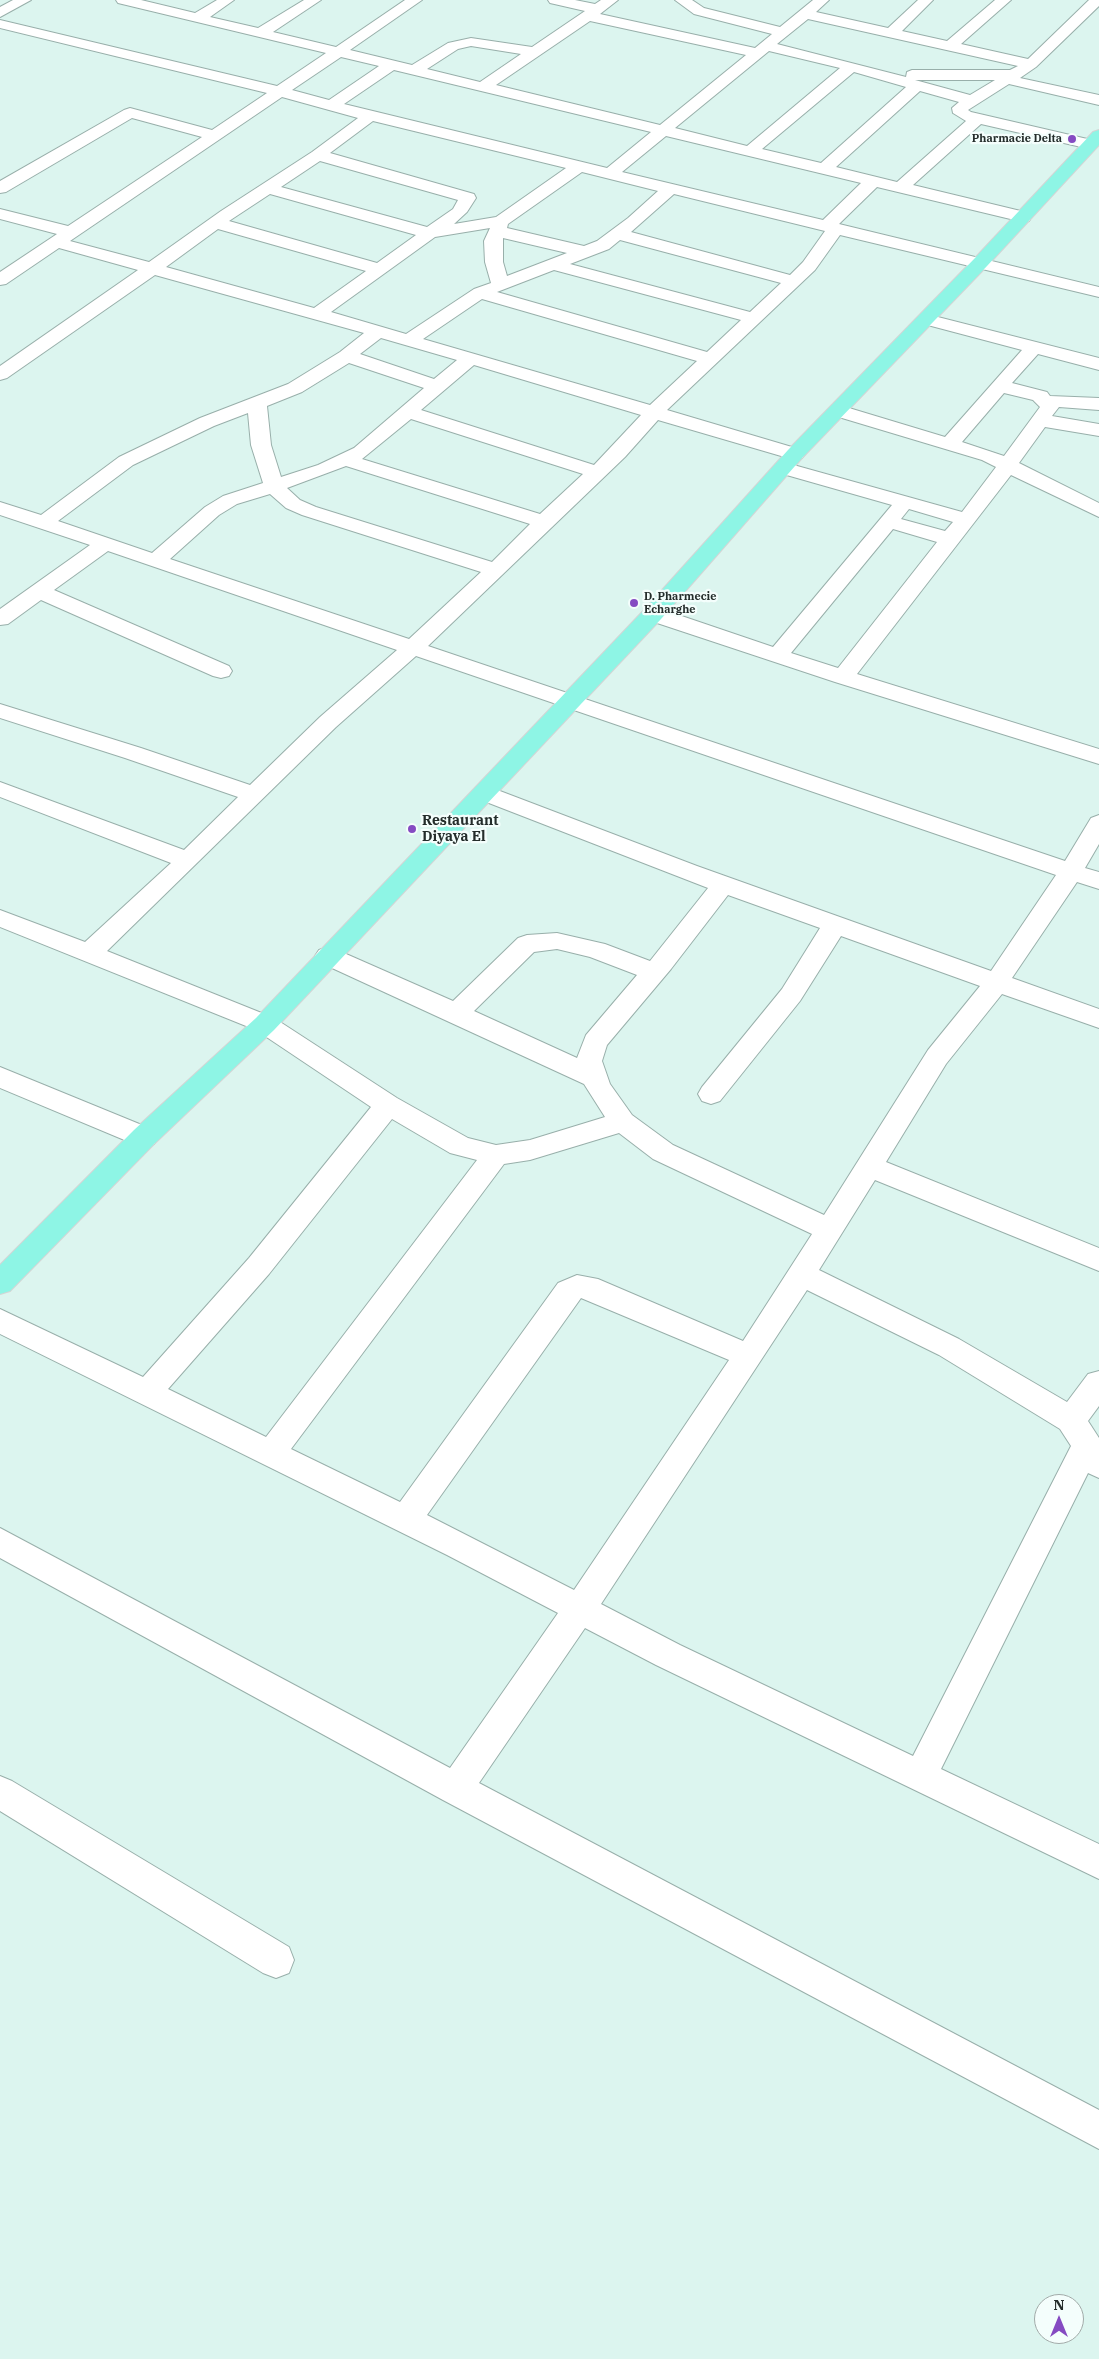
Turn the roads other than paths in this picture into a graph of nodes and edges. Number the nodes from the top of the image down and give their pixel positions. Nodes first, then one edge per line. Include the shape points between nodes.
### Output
1 (24, 0) edge
2 (123, 0) edge
3 (227, 0) edge
4 (314, 0) edge
5 (415, 0) edge
6 (555, 0) edge
7 (611, 0) edge
8 (822, 0) edge
9 (926, 0) edge
10 (1004, 0) edge
11 (693, 2) edge
12 (1093, 2) edge
13 (591, 12) junction
14 (0, 13) edge
15 (805, 14) junction
16 (197, 18) junction
17 (0, 24) edge
18 (783, 32) junction
19 (891, 32) junction
20 (260, 33) junction
21 (950, 46) junction
22 (762, 49) junction
23 (339, 52) junction
24 (535, 52) junction
25 (392, 64) junction
26 (1031, 64) junction
27 (851, 66) junction
28 (415, 70) junction
29 (875, 75) junction
30 (1009, 77) junction
31 (484, 86) junction
32 (916, 86) junction
33 (277, 91) junction
34 (1099, 100) edge
35 (972, 101) junction
36 (331, 106) junction
37 (370, 116) junction
38 (977, 119) junction
39 (664, 130) junction
40 (214, 135) junction
41 (1094, 139) edge
42 (750, 151) junction
43 (318, 155) junction
44 (578, 167) junction
45 (824, 169) junction
46 (610, 174) junction
47 (7, 178) edge
48 (873, 181) junction
49 (0, 188) edge
50 (268, 188) junction
51 (900, 188) junction
52 (670, 189) junction
53 (0, 214) edge
54 (1023, 217) junction
55 (216, 223) junction
56 (499, 226) junction
57 (832, 227) junction
58 (428, 233) junction
59 (617, 234) junction
60 (64, 237) junction
61 (585, 252) junction
62 (981, 262) junction
63 (550, 264) junction
64 (151, 268) junction
65 (379, 269) junction
66 (0, 280) edge
67 (794, 280) junction
68 (500, 283) junction
69 (1098, 290) edge
70 (480, 293) junction
71 (318, 314) junction
72 (753, 318) junction
73 (926, 319) junction
74 (378, 331) junction
75 (410, 340) junction
76 (1034, 347) junction
77 (348, 356) junction
78 (470, 358) junction
79 (710, 359) junction
80 (1099, 364) edge
81 (0, 374) edge
82 (1000, 386) junction
83 (438, 387) junction
84 (1047, 401) junction
85 (257, 404) junction
86 (1099, 404) edge
87 (838, 411) junction
88 (407, 412) junction
89 (653, 413) junction
90 (1040, 420) junction
91 (1099, 430) edge
92 (949, 444) junction
93 (346, 460) junction
94 (789, 461) junction
95 (1007, 464) junction
96 (597, 472) junction
97 (274, 486) junction
98 (906, 502) junction
99 (0, 508) edge
100 (1099, 511) edge
101 (966, 519) junction
102 (42, 522) junction
103 (544, 522) junction
104 (889, 522) junction
105 (949, 538) junction
106 (105, 544) junction
107 (155, 561) junction
108 (495, 570) junction
109 (39, 591) junction
110 (654, 614) junction
111 (1, 618) edge
112 (411, 649) junction
113 (778, 655) junction
114 (221, 670) dead end
115 (842, 678) junction
116 (569, 702) junction
117 (0, 711) edge
118 (1099, 757) edge
119 (0, 789) edge
120 (484, 794) junction
121 (254, 795) junction
122 (1099, 823) edge
123 (187, 860) junction
124 (1071, 872) junction
125 (1099, 881) edge
126 (723, 885) junction
127 (0, 918) edge
128 (836, 925) junction
129 (88, 954) junction
130 (328, 956) junction
131 (654, 972) junction
132 (996, 983) junction
133 (456, 1012) junction
134 (1099, 1019) edge
135 (265, 1024) junction
136 (0, 1077) edge
137 (595, 1078) junction
138 (711, 1094) dead end
139 (388, 1105) junction
140 (623, 1122) junction
141 (144, 1137) junction
142 (496, 1155) junction
143 (868, 1166) junction
144 (829, 1230) junction
145 (1099, 1260) edge
146 (801, 1274) junction
147 (0, 1283) edge
148 (0, 1321) edge
149 (749, 1356) junction
150 (1099, 1383) edge
151 (147, 1393) junction
152 (1085, 1443) edge
153 (271, 1453) junction
154 (406, 1519) junction
155 (5, 1554) edge
156 (579, 1610) junction
157 (921, 1775) junction
158 (454, 1789) junction
159 (0, 1792) edge
160 (1099, 1861) edge
161 (276, 1960) dead end
162 (1099, 2130) edge

1 - 14 street
2 - 16 street
3 - 16 street
4 - 20 street
5 - 23 street
6 - 13 street
7 - 13 street
8 - 15 street
9 - 19 street
10 - 21 street
11 - 18 street
12 - 26 street
13 - 22 street
13 - 24 street
15 - 18 street
15 - 19 street
16 - 20 street
17 - 33 street
18 - 22 street
19 - 21 street
20 - 23 street
21 - 26 street
22 - 27 street
22 - 39 street
23 - 25 street
23 - 33 street
24 - 28 street via 471,42 453,46
24 - 31 street
25 - 28 street
25 - 36 street
26 - 30 street
27 - 29 street
27 - 42 street
28 - 31 street
29 - 30 street
29 - 32 street
30 - 34 street
30 - 35 street
31 - 39 street
32 - 35 street
32 - 45 street
33 - 36 street
33 - 40 street
35 - 38 street via 960,108 961,113
36 - 37 street
37 - 43 street
37 - 44 street
38 - 41 street
38 - 51 street
39 - 42 street
39 - 46 street
40 - 47 street via 130,113
40 - 60 street
41 - 54 main road
42 - 45 street
43 - 50 street
43 - 58 street via 466,196 467,201 459,212
44 - 46 street
44 - 56 street
45 - 48 street
46 - 52 street
47 - 49 street
48 - 51 street
48 - 57 street
50 - 55 street
50 - 58 street
51 - 54 street
52 - 57 street
52 - 59 street
53 - 60 street
54 - 62 main road
55 - 64 street
55 - 65 street
56 - 58 street
56 - 61 street
56 - 68 street via 494,242 494,262
57 - 62 street
57 - 67 street via 810,266
58 - 65 street
59 - 61 street via 603,245
59 - 67 street
60 - 64 street
60 - 66 street
61 - 63 street
62 - 69 street
62 - 73 main road
63 - 68 street
63 - 72 street
64 - 71 street
64 - 81 street
65 - 71 street
67 - 72 street
68 - 70 street
70 - 75 street
70 - 79 street
71 - 74 street
72 - 79 street
73 - 76 street
73 - 87 main road
74 - 75 street
74 - 77 street
75 - 78 street
76 - 80 street
76 - 82 street
77 - 83 street
77 - 85 street via 295,388
78 - 83 street
78 - 89 street
79 - 89 street
82 - 84 street via 1040,396
82 - 92 street
83 - 88 street
84 - 86 street
84 - 90 street via 1050,406
85 - 97 street via 261,446
85 - 102 street via 207,422 126,461
87 - 92 street
87 - 94 main road
88 - 93 street via 389,430
88 - 96 street
89 - 94 street
89 - 96 street
90 - 91 street
90 - 95 street
92 - 95 street
93 - 97 street
93 - 103 street
94 - 98 street
94 - 110 main road
95 - 100 street
95 - 101 street
96 - 103 street
97 - 107 street via 230,500 212,511
97 - 108 street via 293,504 309,511
98 - 101 street
98 - 104 street
99 - 102 street
101 - 105 street
102 - 106 street
103 - 108 street
104 - 105 street
104 - 113 street
105 - 115 street
106 - 107 street
106 - 109 street
107 - 112 street
108 - 112 street
109 - 111 street
109 - 114 street
110 - 113 street
110 - 116 main road
112 - 116 street
112 - 121 street via 328,722
113 - 115 street
115 - 118 street
116 - 120 main road
116 - 124 street
117 - 121 street
119 - 123 street
120 - 126 street
120 - 130 main road
121 - 123 street
122 - 124 street
123 - 129 street
124 - 125 street
124 - 132 street
126 - 128 street
126 - 131 street
127 - 129 street
128 - 132 street
128 - 138 street via 791,995
129 - 135 street
130 - 133 street
130 - 135 main road
131 - 133 street via 596,950 565,943 542,941 527,944
131 - 137 street via 595,1042 589,1060
132 - 134 street
132 - 143 street via 936,1057
133 - 137 street
135 - 139 street
135 - 141 main road
136 - 141 street
137 - 140 street
139 - 142 street via 460,1146
139 - 151 street via 259,1266
140 - 142 street via 530,1150
140 - 144 street via 663,1152
141 - 147 main road
142 - 153 street
143 - 144 street
143 - 145 street
144 - 146 street
146 - 149 street
146 - 152 street via 949,1347
148 - 151 street
149 - 154 street via 588,1287 577,1286 568,1291
149 - 156 street
150 - 152 street
151 - 153 street
152 - 157 street
153 - 154 street
154 - 156 street
155 - 158 street
156 - 157 street
156 - 158 street
157 - 160 street
158 - 162 street
159 - 161 street

